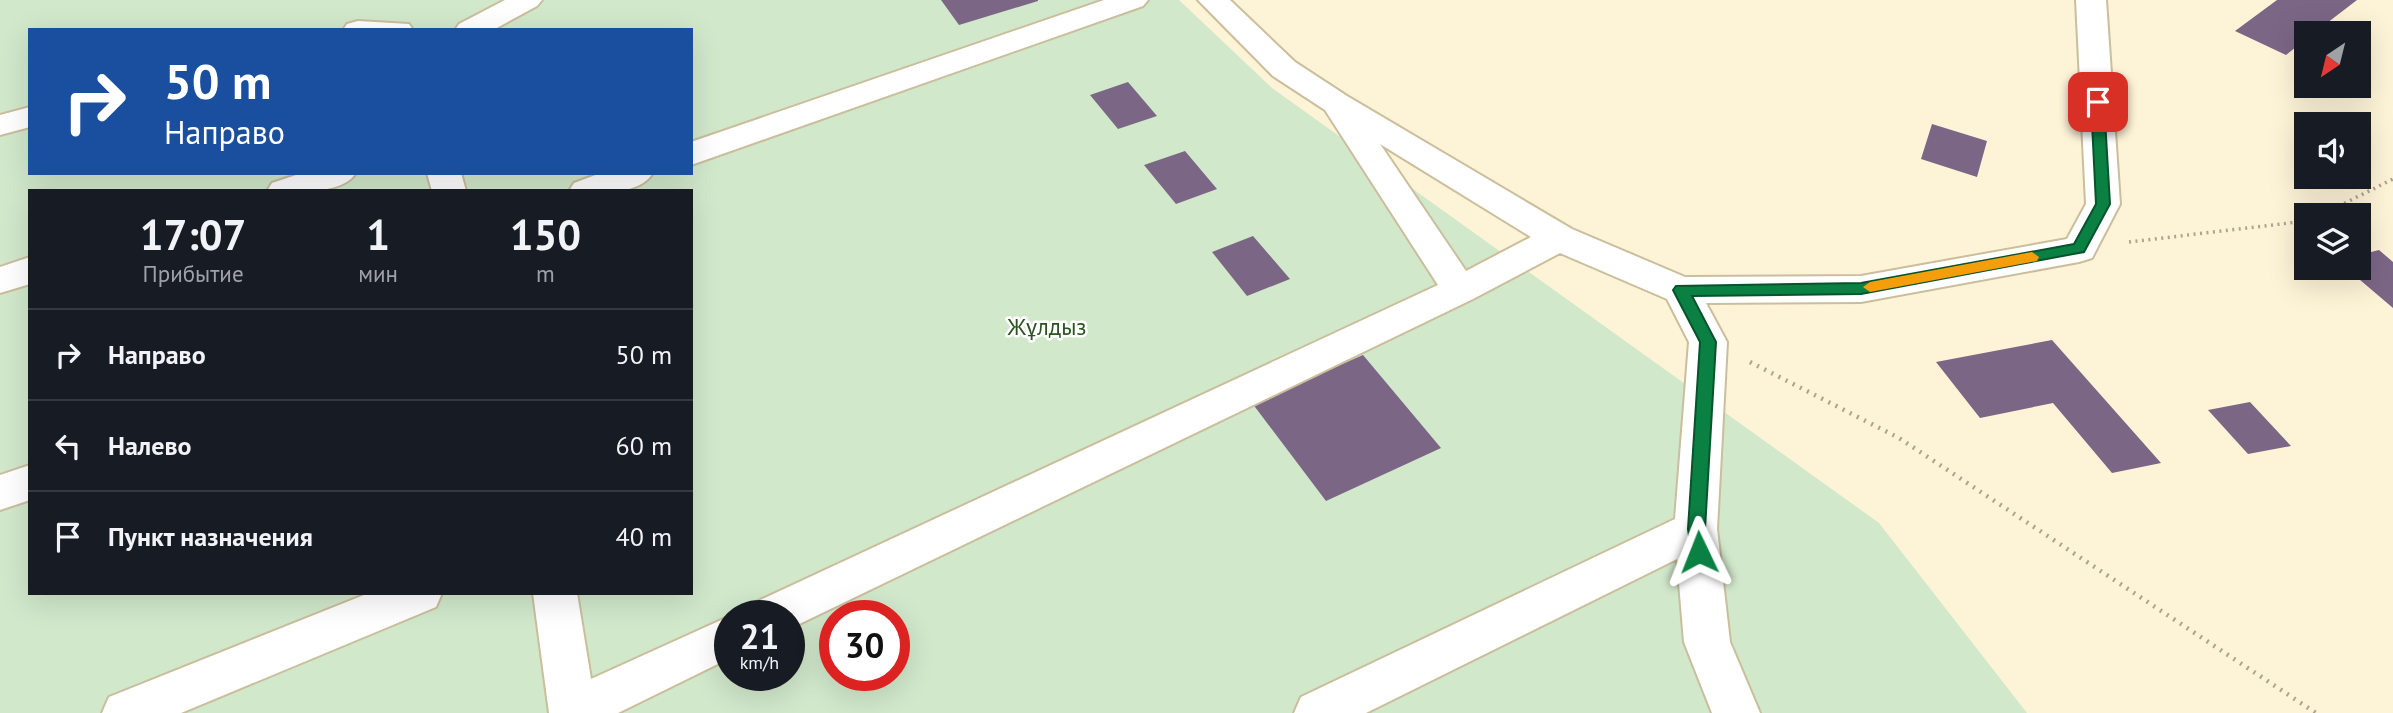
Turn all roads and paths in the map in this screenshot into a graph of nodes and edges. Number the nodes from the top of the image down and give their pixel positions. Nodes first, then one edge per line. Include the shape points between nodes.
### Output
1 (527, 0) edge
2 (1133, 0) edge
3 (1213, 0) edge
4 (2091, 0) edge
5 (474, 28) edge
6 (1336, 103) junction
7 (28, 118) edge
8 (0, 125) edge
9 (693, 153) edge
10 (334, 175) edge
11 (630, 175) edge
12 (2393, 180) edge
13 (290, 189) edge
14 (592, 189) edge
15 (2346, 203) edge
16 (2294, 222) edge
17 (1559, 238) junction
18 (2079, 248) junction
19 (28, 272) edge
20 (0, 280) edge
21 (1460, 290) junction
22 (1681, 290) junction
23 (1708, 342) junction
24 (28, 483) edge
25 (0, 493) edge
26 (1696, 529) junction
27 (414, 595) edge
28 (555, 595) edge
29 (805, 600) edge
30 (714, 644) edge
31 (573, 712) edge
32 (126, 713) edge
33 (1318, 713) edge
34 (1736, 713) edge
35 (2316, 713) edge

1 - 5 street
2 - 9 street
3 - 6 street via 1284,69
4 - 18 street via 2103,204
6 - 17 street
6 - 21 street
7 - 8 street
10 - 13 street
11 - 14 street
12 - 15 path
16 - 18 path
17 - 21 street
17 - 22 street
18 - 22 street via 1861,289
19 - 20 street
21 - 29 street
22 - 23 street
23 - 26 street
23 - 35 path via 1899,438
24 - 25 street
26 - 33 street
26 - 34 street via 1707,642
27 - 32 street
28 - 31 street
30 - 31 street

